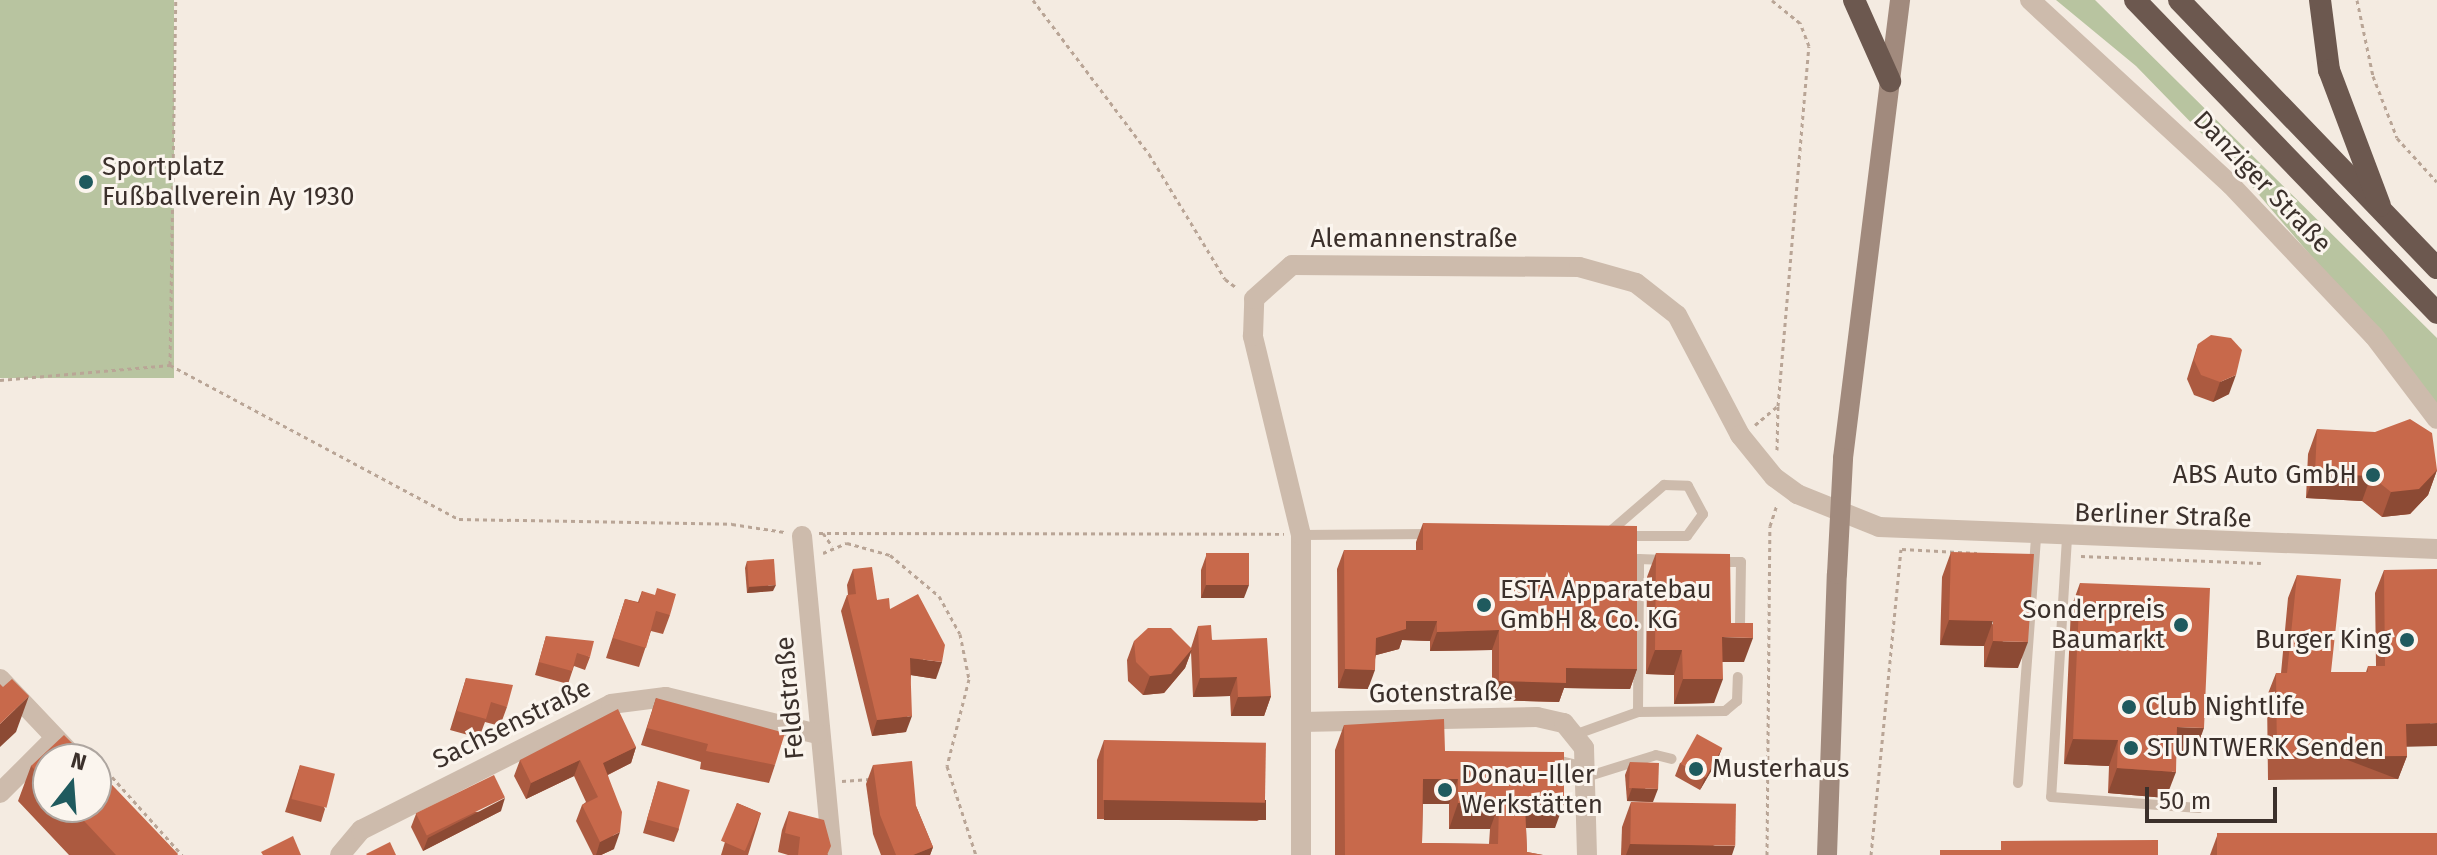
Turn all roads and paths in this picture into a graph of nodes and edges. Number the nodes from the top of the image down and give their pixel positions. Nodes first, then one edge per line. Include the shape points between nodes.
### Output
1 (176, 0) edge
2 (1033, 0) edge
3 (1772, 0) edge
4 (1854, 0) edge
5 (1900, 0) edge
6 (2030, 0) edge
7 (2135, 0) edge
8 (2179, 0) edge
9 (2320, 0) edge
10 (2357, 0) edge
11 (1890, 81) junction
12 (2437, 182) edge
13 (2385, 218) junction
14 (2437, 268) edge
15 (1254, 299) junction
16 (2437, 313) edge
17 (170, 365) junction
18 (0, 380) edge
19 (1778, 406) junction
20 (2437, 419) edge
21 (1740, 435) junction
22 (1772, 485) junction
23 (1778, 501) junction
24 (1788, 507) dead end
25 (823, 533) junction
26 (1450, 534) edge
27 (1301, 535) junction
28 (802, 536) junction
29 (1590, 536) edge
30 (1605, 536) junction
31 (1888, 537) junction
32 (2036, 537) junction
33 (2067, 538) junction
34 (832, 546) junction
35 (2437, 549) edge
36 (1683, 560) edge
37 (1697, 561) edge
38 (806, 584) junction
39 (1740, 627) edge
40 (1738, 677) dead end
41 (0, 679) edge
42 (1638, 712) junction
43 (1302, 722) junction
44 (818, 734) junction
45 (1577, 734) junction
46 (55, 738) junction
47 (60, 743) edge
48 (1536, 758) edge
49 (1672, 759) dead end
50 (1586, 772) junction
51 (112, 777) edge
52 (878, 778) edge
53 (824, 783) junction
54 (2018, 783) dead end
55 (0, 793) edge
56 (2199, 808) dead end
57 (182, 855) edge
58 (340, 855) edge
59 (832, 855) edge
60 (976, 855) edge
61 (1301, 855) edge
62 (1587, 855) edge
63 (1767, 855) edge
64 (1827, 855) edge
65 (1871, 855) edge

1 - 17 path
2 - 15 path via 1149,154 1225,279
3 - 19 path via 1800,23 1809,46
4 - 11 highway
5 - 11 main road
6 - 20 street, Danziger Straße via 2231,185 2374,336
7 - 16 highway
8 - 13 highway
9 - 13 highway via 2329,70
10 - 12 path via 2373,76 2397,138
11 - 64 main road, bridge via 1843,458
13 - 14 highway
15 - 21 street, Alemannenstraße via 1292,265 1347,260 1608,273 1658,297 1677,315
15 - 27 street via 1253,336
17 - 18 path
17 - 28 path via 459,519 732,524
19 - 21 path
19 - 22 path
21 - 22 street, Alemannenstraße
22 - 23 path
22 - 31 street, Alemannenstraße
23 - 24 path
23 - 63 path via 1770,526
25 - 27 path
25 - 28 path
25 - 34 path
26 - 27 lane
27 - 43 street
28 - 38 street, Feldstraße
29 - 30 lane
30 - 30 lane via 1687,536 1703,514 1688,486 1664,485
31 - 32 street, Berliner Straße
31 - 65 path via 1902,549
32 - 33 street, Berliner Straße
32 - 54 lane
33 - 35 street, Berliner Straße
33 - 56 lane via 2051,797
34 - 38 path via 822,554 815,582
34 - 60 path via 890,555 939,596 960,634 969,679 947,766
36 - 42 lane via 1639,559
37 - 39 lane via 1741,562
38 - 44 street, Feldstraße
40 - 42 lane via 1737,701 1725,711
41 - 46 street
42 - 45 lane
43 - 45 street, Gotenstraße via 1537,717
43 - 61 street
44 - 53 street, Feldstraße
44 - 58 street, Sachsenstraße via 666,697 611,704 361,830
45 - 50 street
46 - 47 street
46 - 55 street
48 - 50 lane
49 - 50 lane via 1656,755
50 - 62 street
51 - 57 path
52 - 53 path
53 - 59 street, Feldstraße

